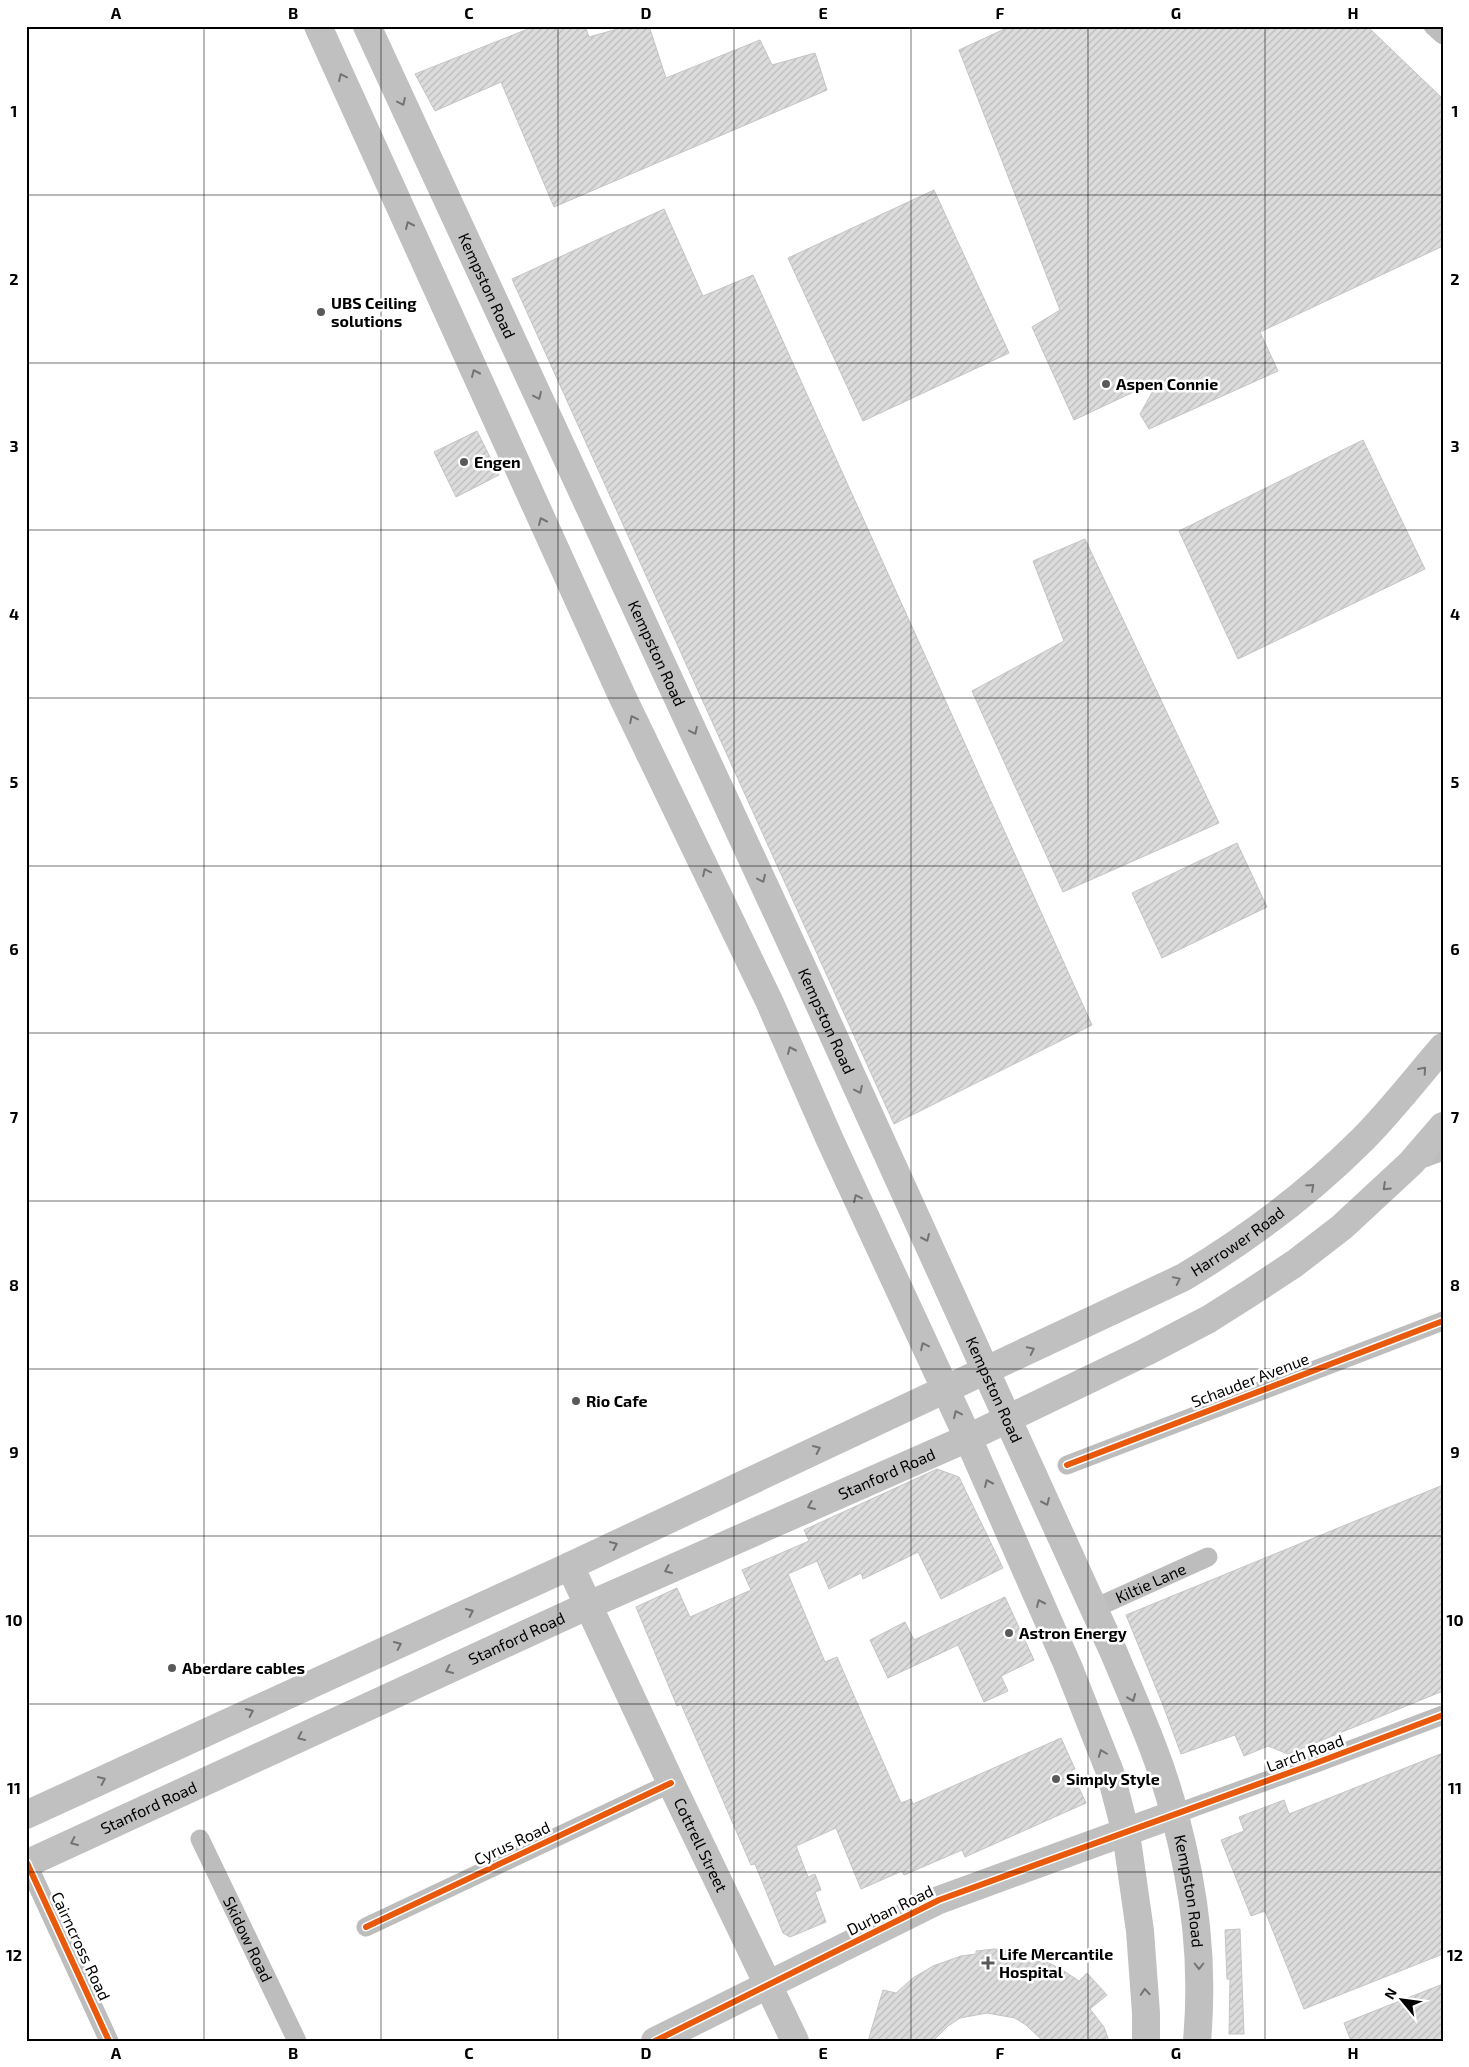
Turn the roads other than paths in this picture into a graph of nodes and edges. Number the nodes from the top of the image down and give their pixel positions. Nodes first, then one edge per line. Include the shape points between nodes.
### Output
1 (318, 26) edge
2 (367, 26) edge
3 (1433, 26) edge
4 (1443, 35) edge
5 (1443, 1047) edge
6 (1443, 1126) edge
7 (1443, 1151) edge
8 (1412, 1163) junction
9 (1441, 1326) edge
10 (1146, 1352) junction
11 (987, 1371) junction
12 (945, 1390) junction
13 (1008, 1417) junction
14 (968, 1438) junction
15 (1028, 1463) junction
16 (1067, 1465) dead end
17 (1208, 1557) dead end
18 (570, 1566) junction
19 (589, 1605) junction
20 (1095, 1608) junction
21 (1443, 1715) edge
22 (671, 1783) junction
23 (1175, 1814) junction
24 (26, 1815) edge
25 (1126, 1833) junction
26 (200, 1839) dead end
27 (27, 1863) edge
28 (366, 1927) dead end
29 (769, 1986) junction
30 (109, 2041) edge
31 (297, 2041) edge
32 (655, 2041) edge
33 (795, 2041) edge
34 (1146, 2041) edge
35 (1197, 2041) edge

12 -> 1 main road via 770,1003 622,696
2 -> 11 main road, Kempston Road
3 - 4 street
11 -> 5 main road, Harrower Road via 1184,1276 1226,1252 1307,1191 1363,1139
6 - 8 main road
7 - 8 street
8 -> 10 main road via 1342,1228 1294,1264 1209,1319
9 - 16 street, Schauder Avenue
10 - 13 main road
10 - 15 main road via 1128,1376 1041,1419 1028,1435
11 - 12 main road
11 - 13 main road, Kempston Road
14 -> 12 main road
18 -> 12 main road
13 - 14 main road, Stanford Road
13 - 15 main road, Kempston Road
14 -> 19 main road, Stanford Road
25 -> 14 main road via 1110,1772 1078,1690
15 -> 20 main road, Kempston Road
17 - 20 street, Kiltie Lane
18 - 19 main road, Cottrell Street
24 -> 18 main road
19 - 22 main road, Cottrell Street
19 -> 27 main road, Stanford Road
20 -> 23 main road, Kempston Road via 1153,1749
21 - 23 street, Larch Road
22 - 28 street, Cyrus Road
22 - 29 main road, Cottrell Street
23 - 25 main road, Durban Road
23 -> 35 main road, Kempston Road via 1198,1931
25 - 29 main road, Durban Road via 939,1900
34 -> 25 main road via 1140,1931
26 - 31 street, Skidow Road
27 - 30 street, Cairncross Road
29 - 32 main road, Durban Road
29 - 33 main road, Cottrell Street

